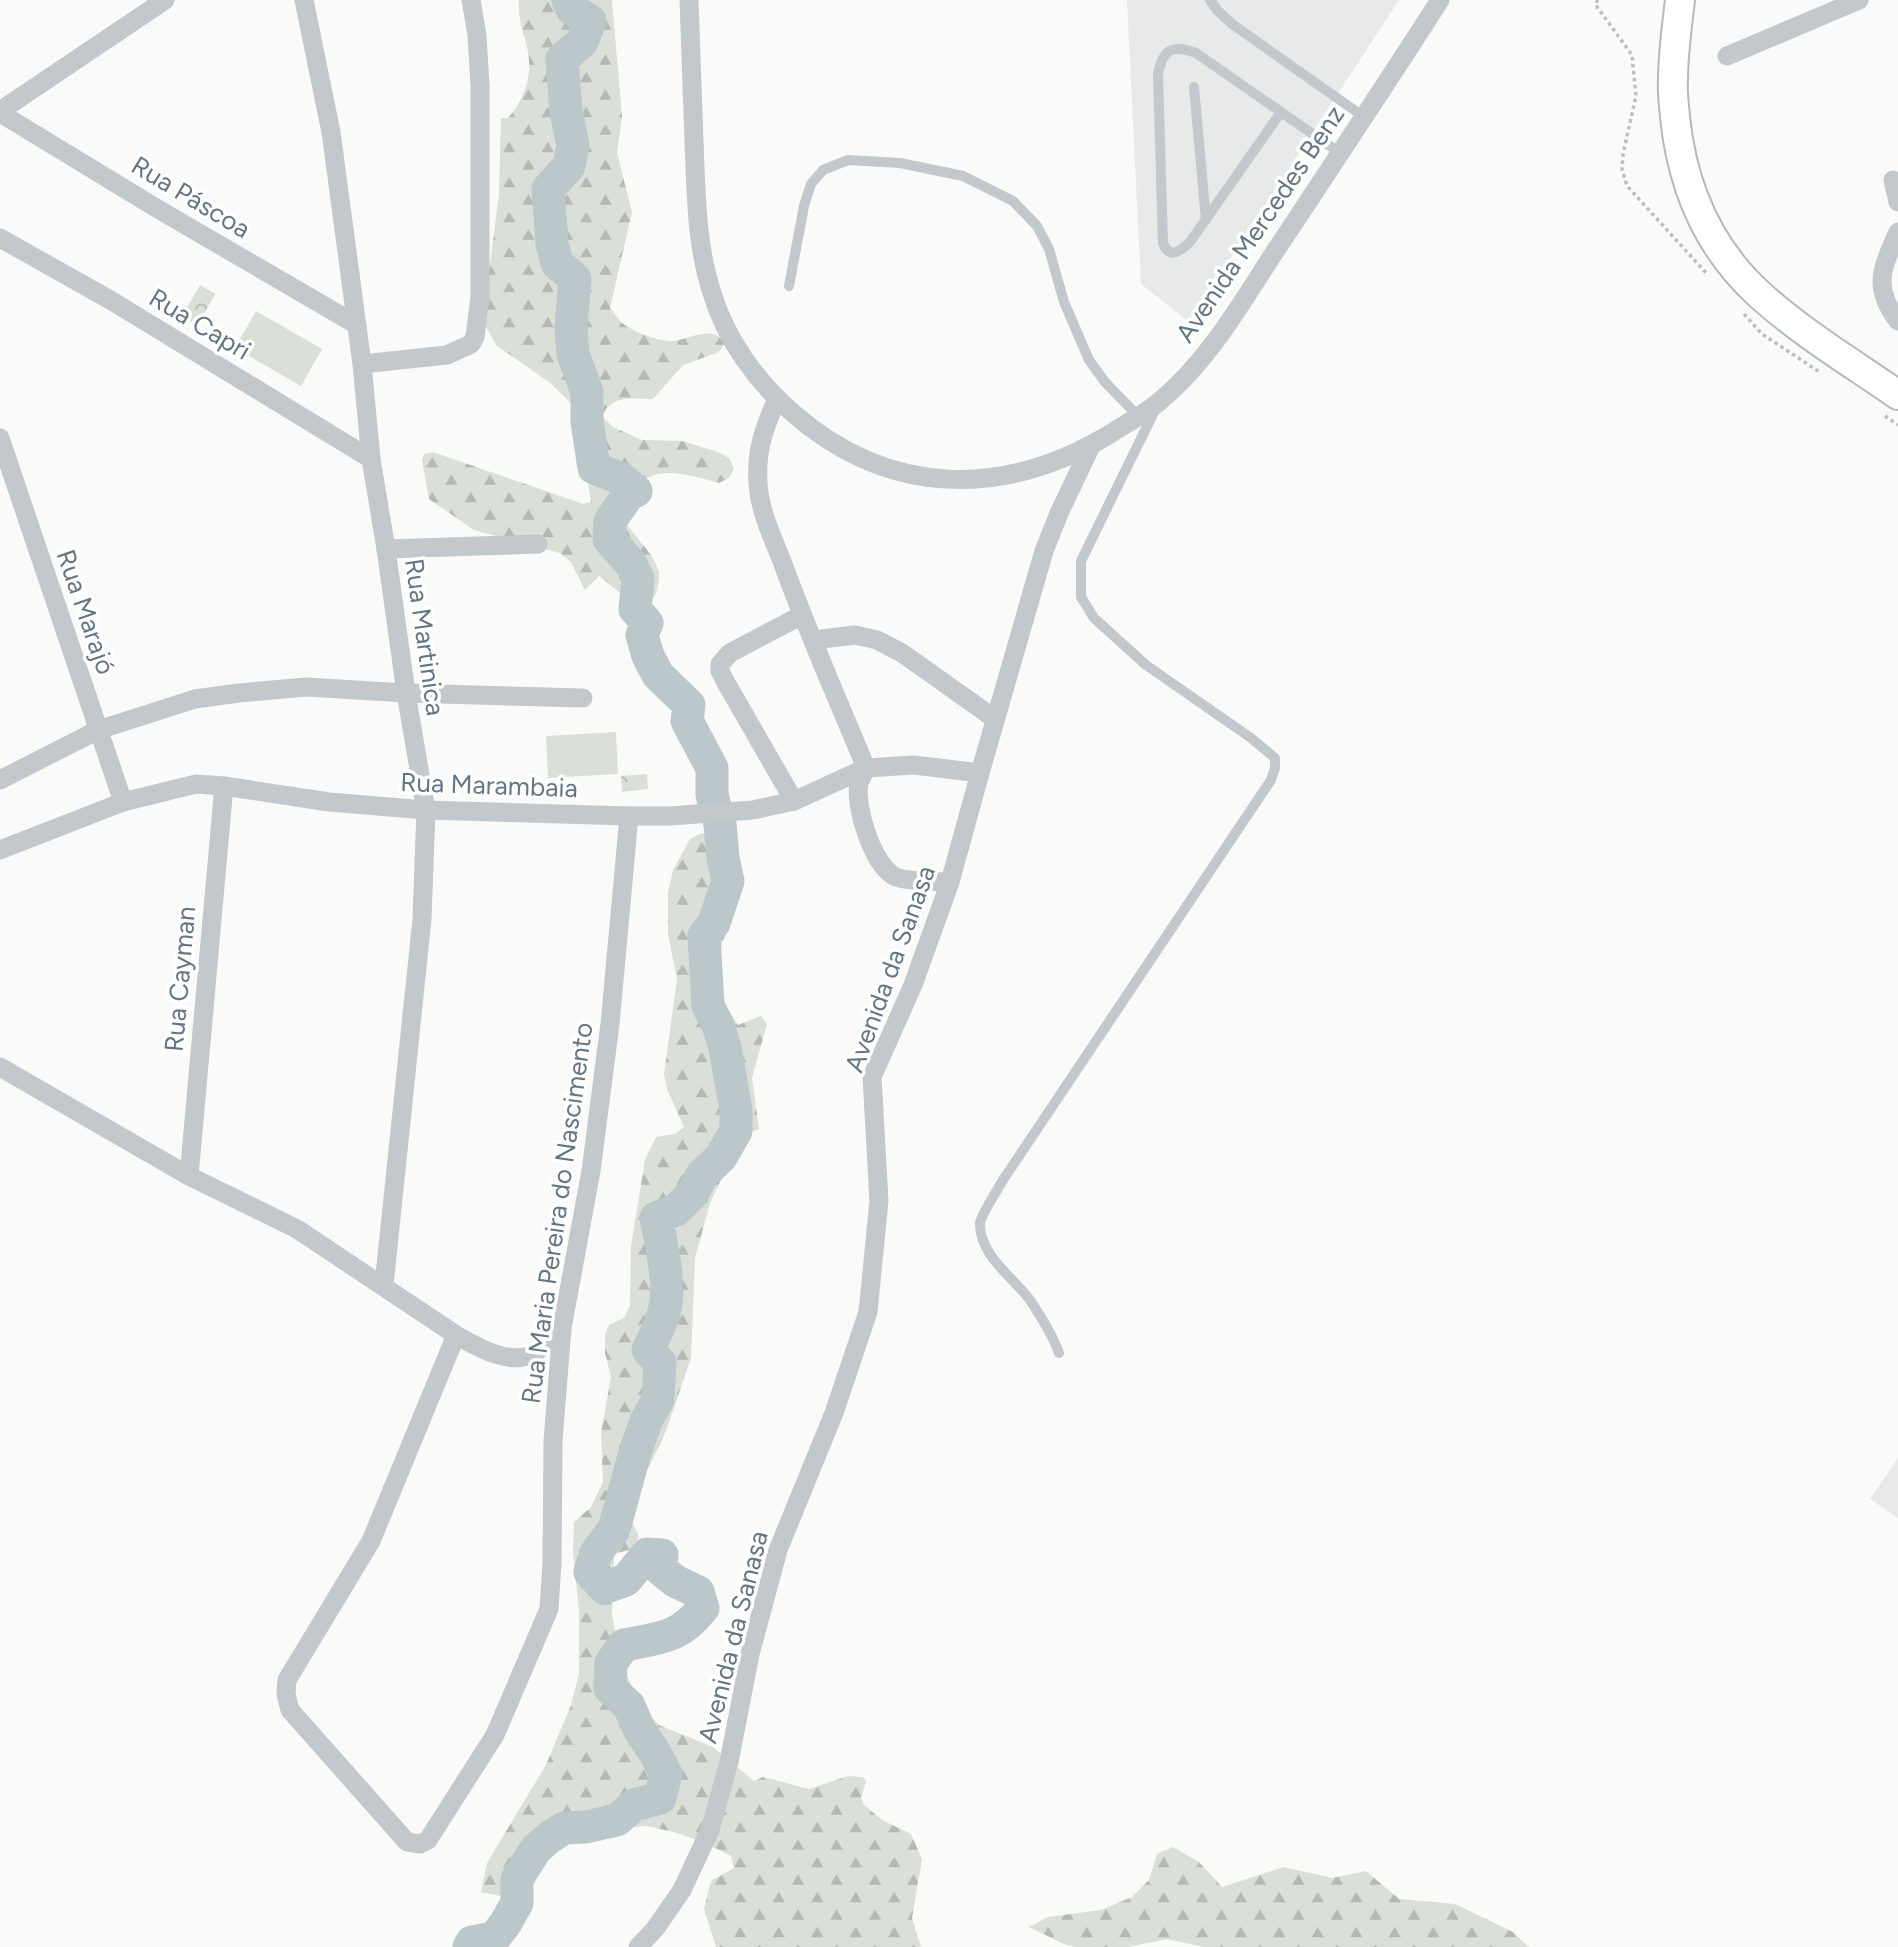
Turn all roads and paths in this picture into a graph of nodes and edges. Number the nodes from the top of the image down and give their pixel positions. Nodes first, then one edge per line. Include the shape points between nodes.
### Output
1 (165, 0) edge
2 (304, 0) edge
3 (471, 0) edge
4 (689, 0) edge
5 (1210, 0) edge
6 (1440, 0) edge
7 (1680, 0) edge
8 (1860, 0) edge
9 (1727, 56) dead end
10 (1194, 88) dead end
11 (0, 112) edge
12 (1281, 113) junction
13 (1364, 117) junction
14 (1340, 153) junction
15 (1892, 180) dead end
16 (1898, 202) edge
17 (1206, 220) junction
18 (1898, 232) edge
19 (0, 237) edge
20 (789, 286) dead end
21 (1898, 321) edge
22 (357, 324) junction
23 (362, 365) junction
24 (1898, 395) edge
25 (777, 399) junction
26 (1160, 401) junction
27 (1139, 416) junction
28 (0, 438) edge
29 (1091, 446) junction
30 (370, 459) junction
31 (538, 544) dead end
32 (386, 549) junction
33 (802, 615) junction
34 (813, 640) junction
35 (406, 693) junction
36 (583, 698) dead end
37 (995, 719) junction
38 (98, 730) junction
39 (866, 768) junction
40 (980, 773) junction
41 (0, 780) edge
42 (224, 786) junction
43 (794, 801) junction
44 (122, 802) junction
45 (426, 810) junction
46 (629, 816) junction
47 (0, 850) edge
48 (950, 882) junction
49 (0, 1067) edge
50 (189, 1176) junction
51 (384, 1285) junction
52 (562, 1328) junction
53 (456, 1335) junction
54 (1059, 1353) dead end
55 (638, 1947) edge

1 - 11 street
2 - 22 street, Rua Martinica via 331,132
3 - 23 street via 480,86 480,297 475,337 471,344 447,355
4 - 25 street, Avenida Mercedes Benz via 702,253 722,321
5 - 13 lane via 1232,24
6 - 13 street, Avenida Mercedes Benz
7 - 24 main road via 1672,83 1677,139 1701,219 1759,294
8 - 9 street
10 - 17 lane
11 - 22 street, Rua Páscoa
12 - 14 lane
12 - 17 lane
12 - 17 lane via 1196,53 1185,48 1167,52 1158,75 1165,247 1179,252
13 - 14 street, Avenida Mercedes Benz
14 - 26 street, Avenida Mercedes Benz via 1221,333
15 - 16 street
18 - 21 street via 1881,276 1881,290
19 - 30 street, Rua Capri
20 - 27 lane via 804,206 811,184 823,170 848,160 874,161 964,176 1013,201 1037,226 1089,360
22 - 23 street, Rua Martinica
23 - 30 street, Rua Martinica
25 - 29 street, Avenida Mercedes Benz via 836,445 916,476 992,478 1032,470
25 - 33 street via 761,439 758,484
26 - 27 street, Avenida Mercedes Benz
26 - 54 lane via 1081,561 1082,597 1094,618 1146,665 1251,738 1275,758 1275,768 1003,1180 980,1222 990,1253 1029,1299
27 - 29 street, Avenida Mercedes Benz
28 - 38 street, Rua Marajó
29 - 37 street, Avenida da Sanasa via 1044,551
30 - 32 street, Rua Martinica
31 - 32 street
32 - 35 street, Rua Martinica
33 - 34 street
33 - 43 street via 730,653 720,664 725,681
34 - 37 street via 855,635 877,640
34 - 39 street
35 - 36 street
35 - 38 street via 306,687 239,693 195,699
35 - 45 street, Rua Martinica
37 - 40 street, Avenida da Sanasa
38 - 41 street
38 - 44 street, Rua Marajó
39 - 40 street, Rua Marambaia via 914,765
39 - 43 street, Rua Marambaia
39 - 48 street via 859,783 859,803 880,864 899,878
40 - 48 street, Avenida da Sanasa
42 - 44 street, Rua Marambaia via 196,785
42 - 45 street, Rua Marambaia via 329,802
42 - 50 street, Rua Cayman
43 - 46 street, Rua Marambaia via 753,810
44 - 47 street, Rua Marambaia
45 - 46 street, Rua Marambaia
45 - 51 street, Rua Martinica via 422,919
46 - 52 street, Rua Maria Pereira do Nascimento via 610,1024
48 - 55 street, Avenida da Sanasa via 913,985 872,1077 879,1201 868,1312 834,1413 778,1550 710,1830 682,1889
49 - 50 street
50 - 51 street via 298,1229
51 - 53 street
52 - 53 street via 533,1354 520,1357 479,1348
52 - 53 street, Rua Maria Pereira do Nascimento via 548,1609 495,1735 428,1840 407,1842 290,1710 287,1680 371,1541

